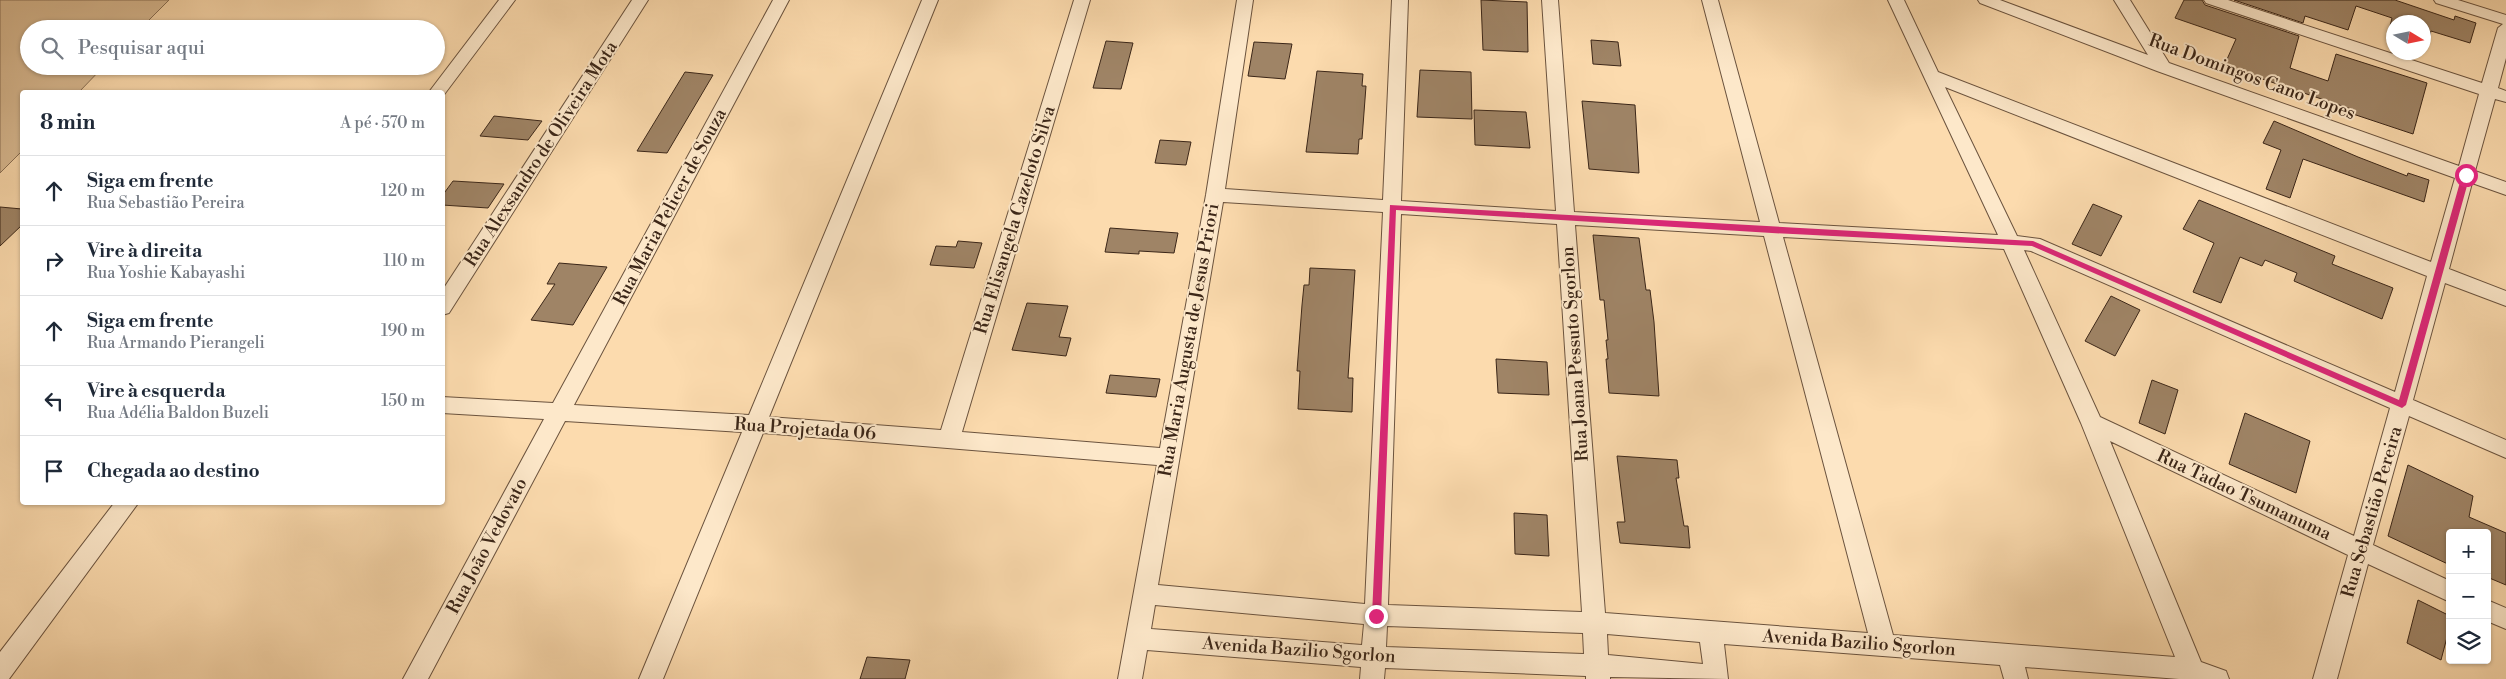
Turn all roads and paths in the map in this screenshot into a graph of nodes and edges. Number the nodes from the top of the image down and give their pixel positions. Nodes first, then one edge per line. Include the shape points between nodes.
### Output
1 (507, 0) edge
2 (640, 0) edge
3 (781, 0) edge
4 (930, 0) edge
5 (1082, 0) edge
6 (1245, 0) edge
7 (1400, 0) edge
8 (1550, 0) edge
9 (1710, 0) edge
10 (1896, 0) edge
11 (1986, 0) edge
12 (2122, 0) edge
13 (2212, 0) edge
14 (2442, 0) edge
15 (2506, 20) edge
16 (2506, 28) edge
17 (2163, 67) junction
18 (1930, 75) junction
19 (439, 90) edge
20 (2497, 94) edge
21 (2466, 175) junction
22 (2506, 189) edge
23 (1215, 195) junction
24 (1392, 207) junction
25 (1564, 218) junction
26 (1772, 230) junction
27 (2010, 241) junction
28 (2439, 273) junction
29 (2506, 299) edge
30 (445, 303) edge
31 (445, 405) edge
32 (2402, 405) junction
33 (559, 413) junction
34 (2092, 423) junction
35 (755, 424) junction
36 (949, 440) junction
37 (2506, 449) edge
38 (1168, 457) junction
39 (126, 505) edge
40 (2361, 550) junction
41 (2446, 590) edge
42 (1146, 594) junction
43 (2491, 612) edge
44 (1376, 616) junction
45 (2506, 619) edge
46 (1594, 623) junction
47 (1710, 632) junction
48 (1136, 638) junction
49 (1883, 644) junction
50 (2009, 654) junction
51 (1372, 668) edge
52 (0, 671) edge
53 (1598, 672) edge
54 (2193, 674) edge
55 (415, 679) edge
56 (651, 679) edge
57 (1130, 679) edge
58 (2016, 679) edge
59 (2217, 679) edge
60 (2325, 679) edge

1 - 19 street
2 - 30 street, Rua Alexsandro de Oliveira Mota
3 - 33 street, Rua Maria Pelicer de Souza
4 - 35 street
5 - 36 street, Rua Elisangela Cazeloto Silva
6 - 23 street, Rua Maria Augusta de Jesus Priori
7 - 24 street
8 - 25 street, Rua Joana Pessuto Sgorlon
9 - 26 street
10 - 18 street
11 - 17 street, Rua Domingos Cano Lopes
12 - 17 street
13 - 20 street
14 - 15 street
16 - 20 street, Rua Sebastião Pereira
17 - 21 street, Rua Domingos Cano Lopes
18 - 27 street
18 - 28 street
20 - 21 street, Rua Sebastião Pereira
21 - 22 street, Rua Domingos Cano Lopes
21 - 28 street, Rua Sebastião Pereira
23 - 24 street
23 - 38 street, Rua Maria Augusta de Jesus Priori
24 - 25 street
24 - 44 street
25 - 26 street
25 - 46 street, Rua Joana Pessuto Sgorlon
26 - 27 street
26 - 49 street
27 - 32 street via 2033,244
27 - 34 street
28 - 29 street
28 - 32 street, Rua Sebastião Pereira
31 - 33 street, Rua Projetada 06
32 - 37 street
32 - 40 street, Rua Sebastião Pereira
33 - 35 street, Rua Projetada 06
33 - 55 street, Rua João Vedovato
34 - 40 street, Rua Tadao Tsumanuma
34 - 54 street
35 - 36 street, Rua Projetada 06
35 - 56 street
36 - 38 street, Rua Projetada 06
38 - 42 street, Rua Maria Augusta de Jesus Priori
39 - 52 street
40 - 41 street, Rua Tadao Tsumanuma
40 - 60 street, Rua Sebastião Pereira
42 - 44 street, Avenida Bazilio Sgorlon
42 - 48 street, Rua Maria Augusta de Jesus Priori
43 - 45 street
44 - 46 street, Avenida Bazilio Sgorlon
44 - 51 street
46 - 47 street, Avenida Bazilio Sgorlon
46 - 53 street, Rua Joana Pessuto Sgorlon
47 - 49 street, Avenida Bazilio Sgorlon
47 - 53 street, Avenida Bazilio Sgorlon via 1716,676
48 - 51 street, Avenida Bazilio Sgorlon
48 - 57 street, Rua Maria Augusta de Jesus Priori
49 - 50 street, Avenida Bazilio Sgorlon
50 - 54 street, Avenida Bazilio Sgorlon
50 - 58 street
51 - 53 street, Avenida Bazilio Sgorlon
54 - 59 street, Avenida Bazilio Sgorlon

